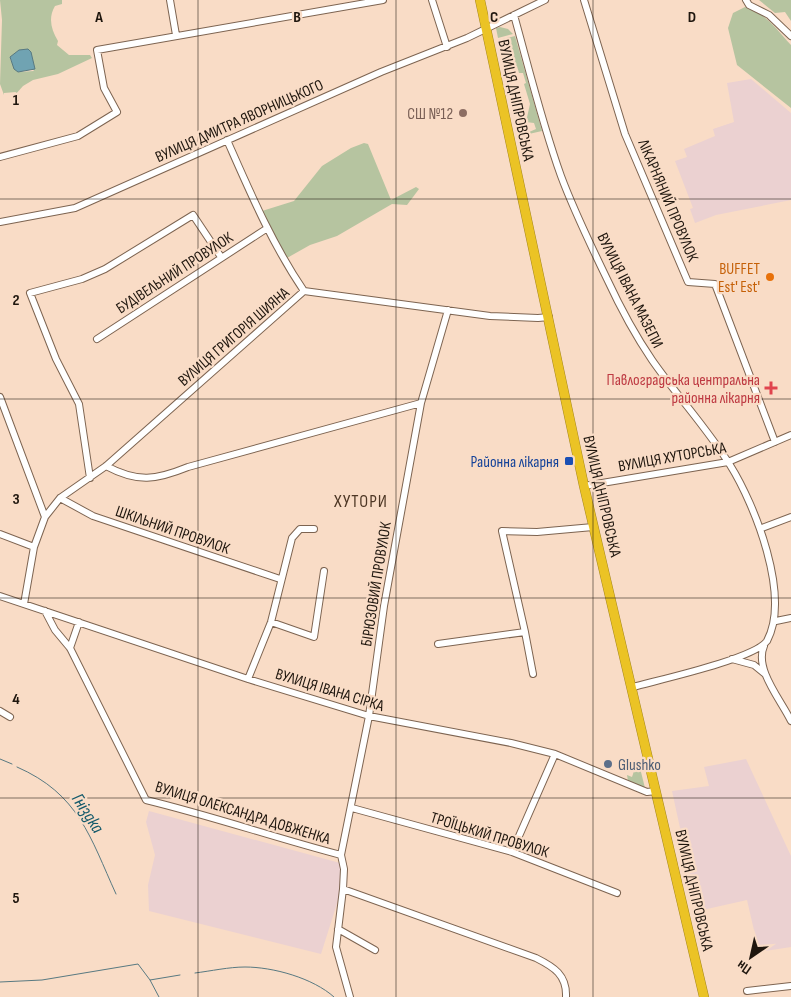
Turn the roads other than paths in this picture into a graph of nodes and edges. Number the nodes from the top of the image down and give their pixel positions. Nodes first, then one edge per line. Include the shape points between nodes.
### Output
1 (170, 0) edge
2 (383, 0) edge
3 (432, 0) edge
4 (480, 0) edge
5 (545, 0) edge
6 (584, 0) edge
7 (746, 0) edge
8 (514, 15) junction
9 (486, 29) junction
10 (176, 35) junction
11 (791, 36) edge
12 (447, 47) junction
13 (227, 140) junction
14 (0, 157) edge
15 (0, 222) edge
16 (266, 229) junction
17 (221, 257) junction
18 (304, 291) junction
19 (448, 310) junction
20 (549, 317) junction
21 (97, 339) dead end
22 (0, 397) edge
23 (421, 403) junction
24 (791, 435) edge
25 (775, 442) junction
26 (728, 462) junction
27 (106, 466) junction
28 (90, 478) junction
29 (584, 486) junction
30 (60, 498) junction
31 (45, 517) junction
32 (791, 517) edge
33 (593, 527) junction
34 (762, 528) junction
35 (314, 529) dead end
36 (0, 534) edge
37 (34, 547) junction
38 (324, 572) dead end
39 (280, 579) junction
40 (0, 596) edge
41 (24, 604) junction
42 (45, 611) junction
43 (791, 618) edge
44 (776, 621) junction
45 (79, 622) junction
46 (271, 622) junction
47 (525, 632) junction
48 (766, 642) junction
49 (438, 644) dead end
50 (70, 648) junction
51 (731, 659) junction
52 (533, 674) dead end
53 (766, 675) junction
54 (248, 679) junction
55 (633, 687) junction
56 (0, 710) edge
57 (10, 716) dead end
58 (369, 716) junction
59 (791, 721) edge
60 (555, 754) junction
61 (656, 791) junction
62 (352, 808) junction
63 (512, 852) junction
64 (341, 855) junction
65 (343, 889) junction
66 (617, 893) dead end
67 (338, 929) junction
68 (375, 950) dead end
69 (791, 986) edge
70 (747, 991) dead end
71 (350, 997) edge
72 (566, 997) edge
73 (704, 997) edge

1 - 10 street
2 - 10 street
3 - 12 street
4 - 9 highway, ВУЛИЦЯ ДНІПРОВСЬКА
5 - 8 street, ВУЛИЦЯ ДМИТРА ЯВОРНИЦЬКОГО
6 - 25 street, ЛІКАРНЯНИЙ ПРОВУЛОК via 626,134 647,188 688,282 715,284
7 - 11 street via 749,5 769,15
8 - 9 street, ВУЛИЦЯ ДМИТРА ЯВОРНИЦЬКОГО
8 - 26 street, ВУЛИЦЯ ІВАНА МАЗЕПИ via 561,177 627,320 652,360
9 - 12 street, ВУЛИЦЯ ДМИТРА ЯВОРНИЦЬКОГО
9 - 20 highway, ВУЛИЦЯ ДНІПРОВСЬКА
10 - 14 street via 97,50 104,88 117,112 78,136
12 - 13 street, ВУЛИЦЯ ДМИТРА ЯВОРНИЦЬКОГО via 381,72
13 - 15 street, ВУЛИЦЯ ДМИТРА ЯВОРНИЦЬКОГО via 75,208
13 - 16 street
16 - 17 street, БУДІВЕЛЬНИЙ ПРОВУЛОК
16 - 18 street
17 - 21 street, БУДІВЕЛЬНИЙ ПРОВУЛОК
17 - 28 street via 194,216 105,269 82,279 30,293 56,359 79,404
18 - 19 street, ВУЛИЦЯ ГРИГОРІЯ ШИЯНА
18 - 27 street, ВУЛИЦЯ ГРИГОРІЯ ШИЯНА
19 - 20 street, ВУЛИЦЯ ГРИГОРІЯ ШИЯНА via 490,316
19 - 23 street, БІРЮЗОВИЙ ПРОВУЛОК
20 - 29 highway, ВУЛИЦЯ ДНІПРОВСЬКА
22 - 31 street
23 - 27 street via 188,467 162,478 144,478
23 - 58 street, БІРЮЗОВИЙ ПРОВУЛОК via 384,606
24 - 25 street, ВУЛИЦЯ ХУТОРСЬКА
25 - 26 street, ВУЛИЦЯ ХУТОРСЬКА
26 - 29 street, ВУЛИЦЯ ХУТОРСЬКА
26 - 34 street, ВУЛИЦЯ ІВАНА МАЗЕПИ
27 - 28 street, ВУЛИЦЯ ГРИГОРІЯ ШИЯНА
28 - 30 street, ВУЛИЦЯ ГРИГОРІЯ ШИЯНА
29 - 33 highway, ВУЛИЦЯ ДНІПРОВСЬКА
30 - 31 street, ВУЛИЦЯ ГРИГОРІЯ ШИЯНА
30 - 39 street, ШКІЛЬНИЙ ПРОВУЛОК via 93,516
31 - 37 street, ВУЛИЦЯ ГРИГОРІЯ ШИЯНА
32 - 34 street
33 - 47 street via 537,532 502,531
33 - 55 highway, ВУЛИЦЯ ДНІПРОВСЬКА
34 - 44 street, ВУЛИЦЯ ІВАНА МАЗЕПИ via 777,579
35 - 39 street via 305,528 295,534
36 - 37 street
37 - 41 street, ВУЛИЦЯ ГРИГОРІЯ ШИЯНА
38 - 46 street via 314,637
39 - 46 street
40 - 41 street, ВУЛИЦЯ ІВАНА СІРКА
41 - 42 street, ВУЛИЦЯ ІВАНА СІРКА
42 - 45 street, ВУЛИЦЯ ІВАНА СІРКА
42 - 50 street, ВУЛИЦЯ ОЛЕКСАНДРА ДОВЖЕНКА
43 - 44 street
44 - 48 street, ВУЛИЦЯ ІВАНА МАЗЕПИ
45 - 50 street
45 - 54 street, ВУЛИЦЯ ІВАНА СІРКА
46 - 54 street
47 - 49 street
47 - 52 street
48 - 51 street
48 - 53 street, ВУЛИЦЯ ІВАНА МАЗЕПИ via 762,656
50 - 64 street, ВУЛИЦЯ ОЛЕКСАНДРА ДОВЖЕНКА via 146,800
51 - 53 street via 754,665
51 - 55 street
53 - 59 street, ВУЛИЦЯ ІВАНА МАЗЕПИ
54 - 58 street, ВУЛИЦЯ ІВАНА СІРКА
55 - 61 highway, ВУЛИЦЯ ДНІПРОВСЬКА
56 - 57 street
58 - 60 street, ВУЛИЦЯ ІВАНА СІРКА
58 - 62 street, БІРЮЗОВИЙ ПРОВУЛОК
60 - 61 street, ВУЛИЦЯ ІВАНА СІРКА via 647,792
60 - 63 street
61 - 73 highway, ВУЛИЦЯ ДНІПРОВСЬКА
62 - 63 street, ТРОЇЦЬКИЙ ПРОВУЛОК
62 - 64 street, БІРЮЗОВИЙ ПРОВУЛОК
63 - 66 street, ТРОЇЦЬКИЙ ПРОВУЛОК
64 - 65 street, ВУЛИЦЯ ОЛЕКСАНДРА ДОВЖЕНКА
65 - 67 street, ВУЛИЦЯ ОЛЕКСАНДРА ДОВЖЕНКА
65 - 72 street via 536,958 559,971
67 - 68 street
67 - 71 street, ВУЛИЦЯ ОЛЕКСАНДРА ДОВЖЕНКА via 338,958
69 - 70 street

